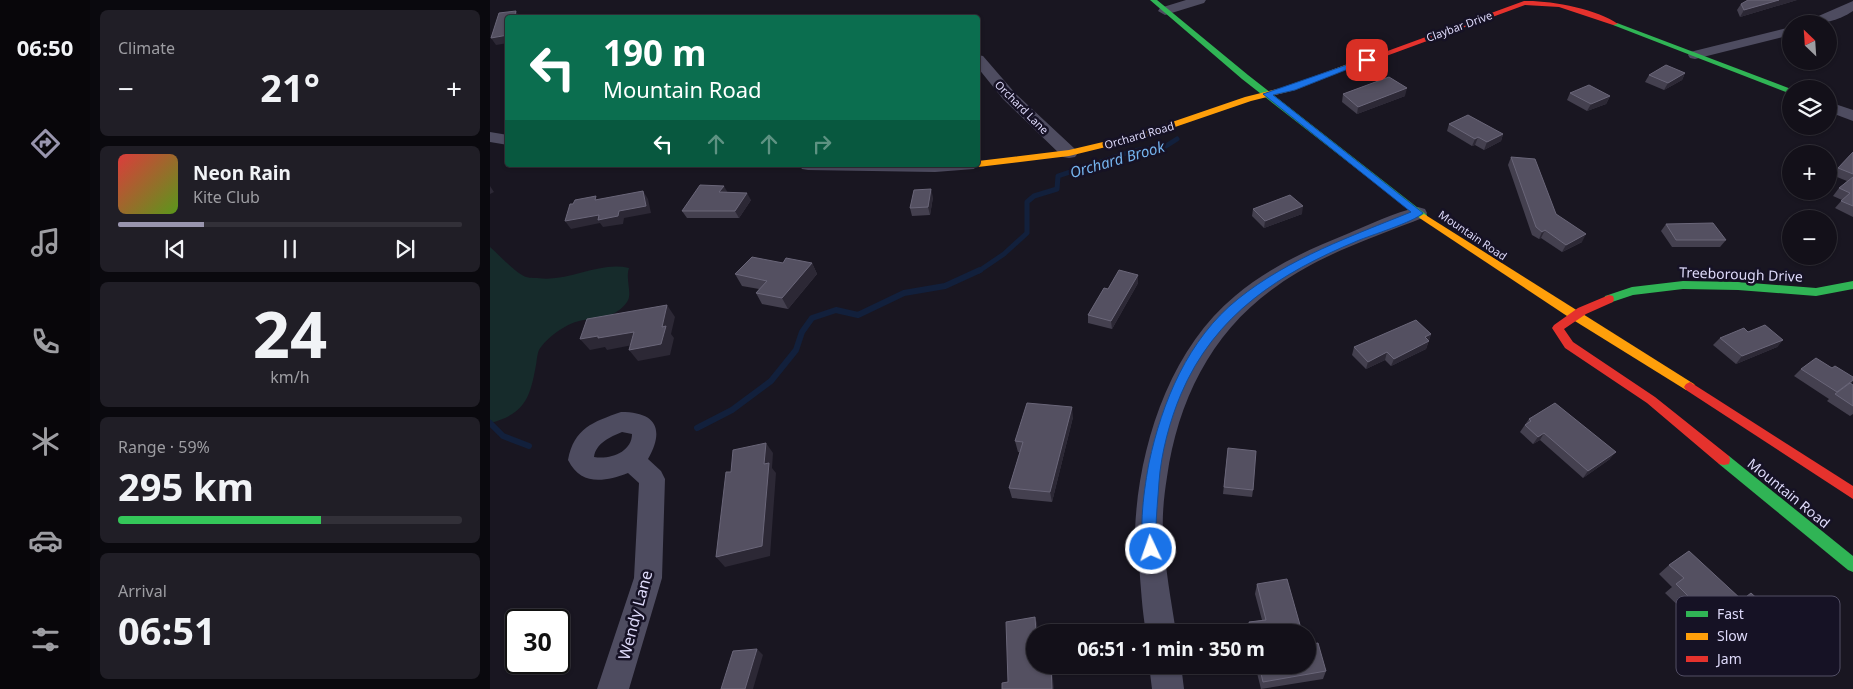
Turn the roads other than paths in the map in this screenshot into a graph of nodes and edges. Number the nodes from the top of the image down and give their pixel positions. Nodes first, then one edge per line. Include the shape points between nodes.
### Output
1 (1153, 0) edge
2 (1199, 0) edge
3 (1853, 5) edge
4 (1165, 11) junction
5 (1834, 15) edge
6 (1782, 34) edge
7 (1695, 55) junction
8 (980, 60) edge
9 (1782, 89) edge
10 (1267, 94) junction
11 (1837, 110) edge
12 (1853, 116) edge
13 (490, 137) edge
14 (505, 140) edge
15 (1069, 153) junction
16 (980, 164) edge
17 (1418, 213) junction
18 (1853, 285) edge
19 (1574, 316) junction
20 (631, 459) dead end
21 (1853, 493) edge
22 (1853, 564) edge
23 (1160, 624) edge
24 (1166, 674) edge
25 (613, 689) edge
26 (1168, 689) edge

1 - 4 street, Mountain Road
2 - 4 street
3 - 5 street
4 - 10 street, Mountain Road
6 - 7 street
7 - 9 street, Claybar Drive
7 - 10 street, Claybar Drive via 1576,9 1532,2 1516,5 1292,88
8 - 15 street, Orchard Lane via 1009,96
10 - 15 street, Orchard Road via 1140,136
10 - 17 street, Mountain Road
11 - 12 street
13 - 14 street
15 - 16 street, Orchard Road
17 - 19 street, Mountain Road
17 - 23 street via 1335,246 1270,280 1241,302 1214,329 1194,359 1175,394 1161,436 1153,480 1149,533
18 - 19 street, Treeborough Drive via 1824,292 1691,284 1632,290 1597,302
19 - 21 street, Mountain Road via 1749,424
19 - 22 street, Mountain Road via 1558,328 1569,345 1651,400
20 - 25 street, Wendy Lane via 652,478 648,578
24 - 26 street

